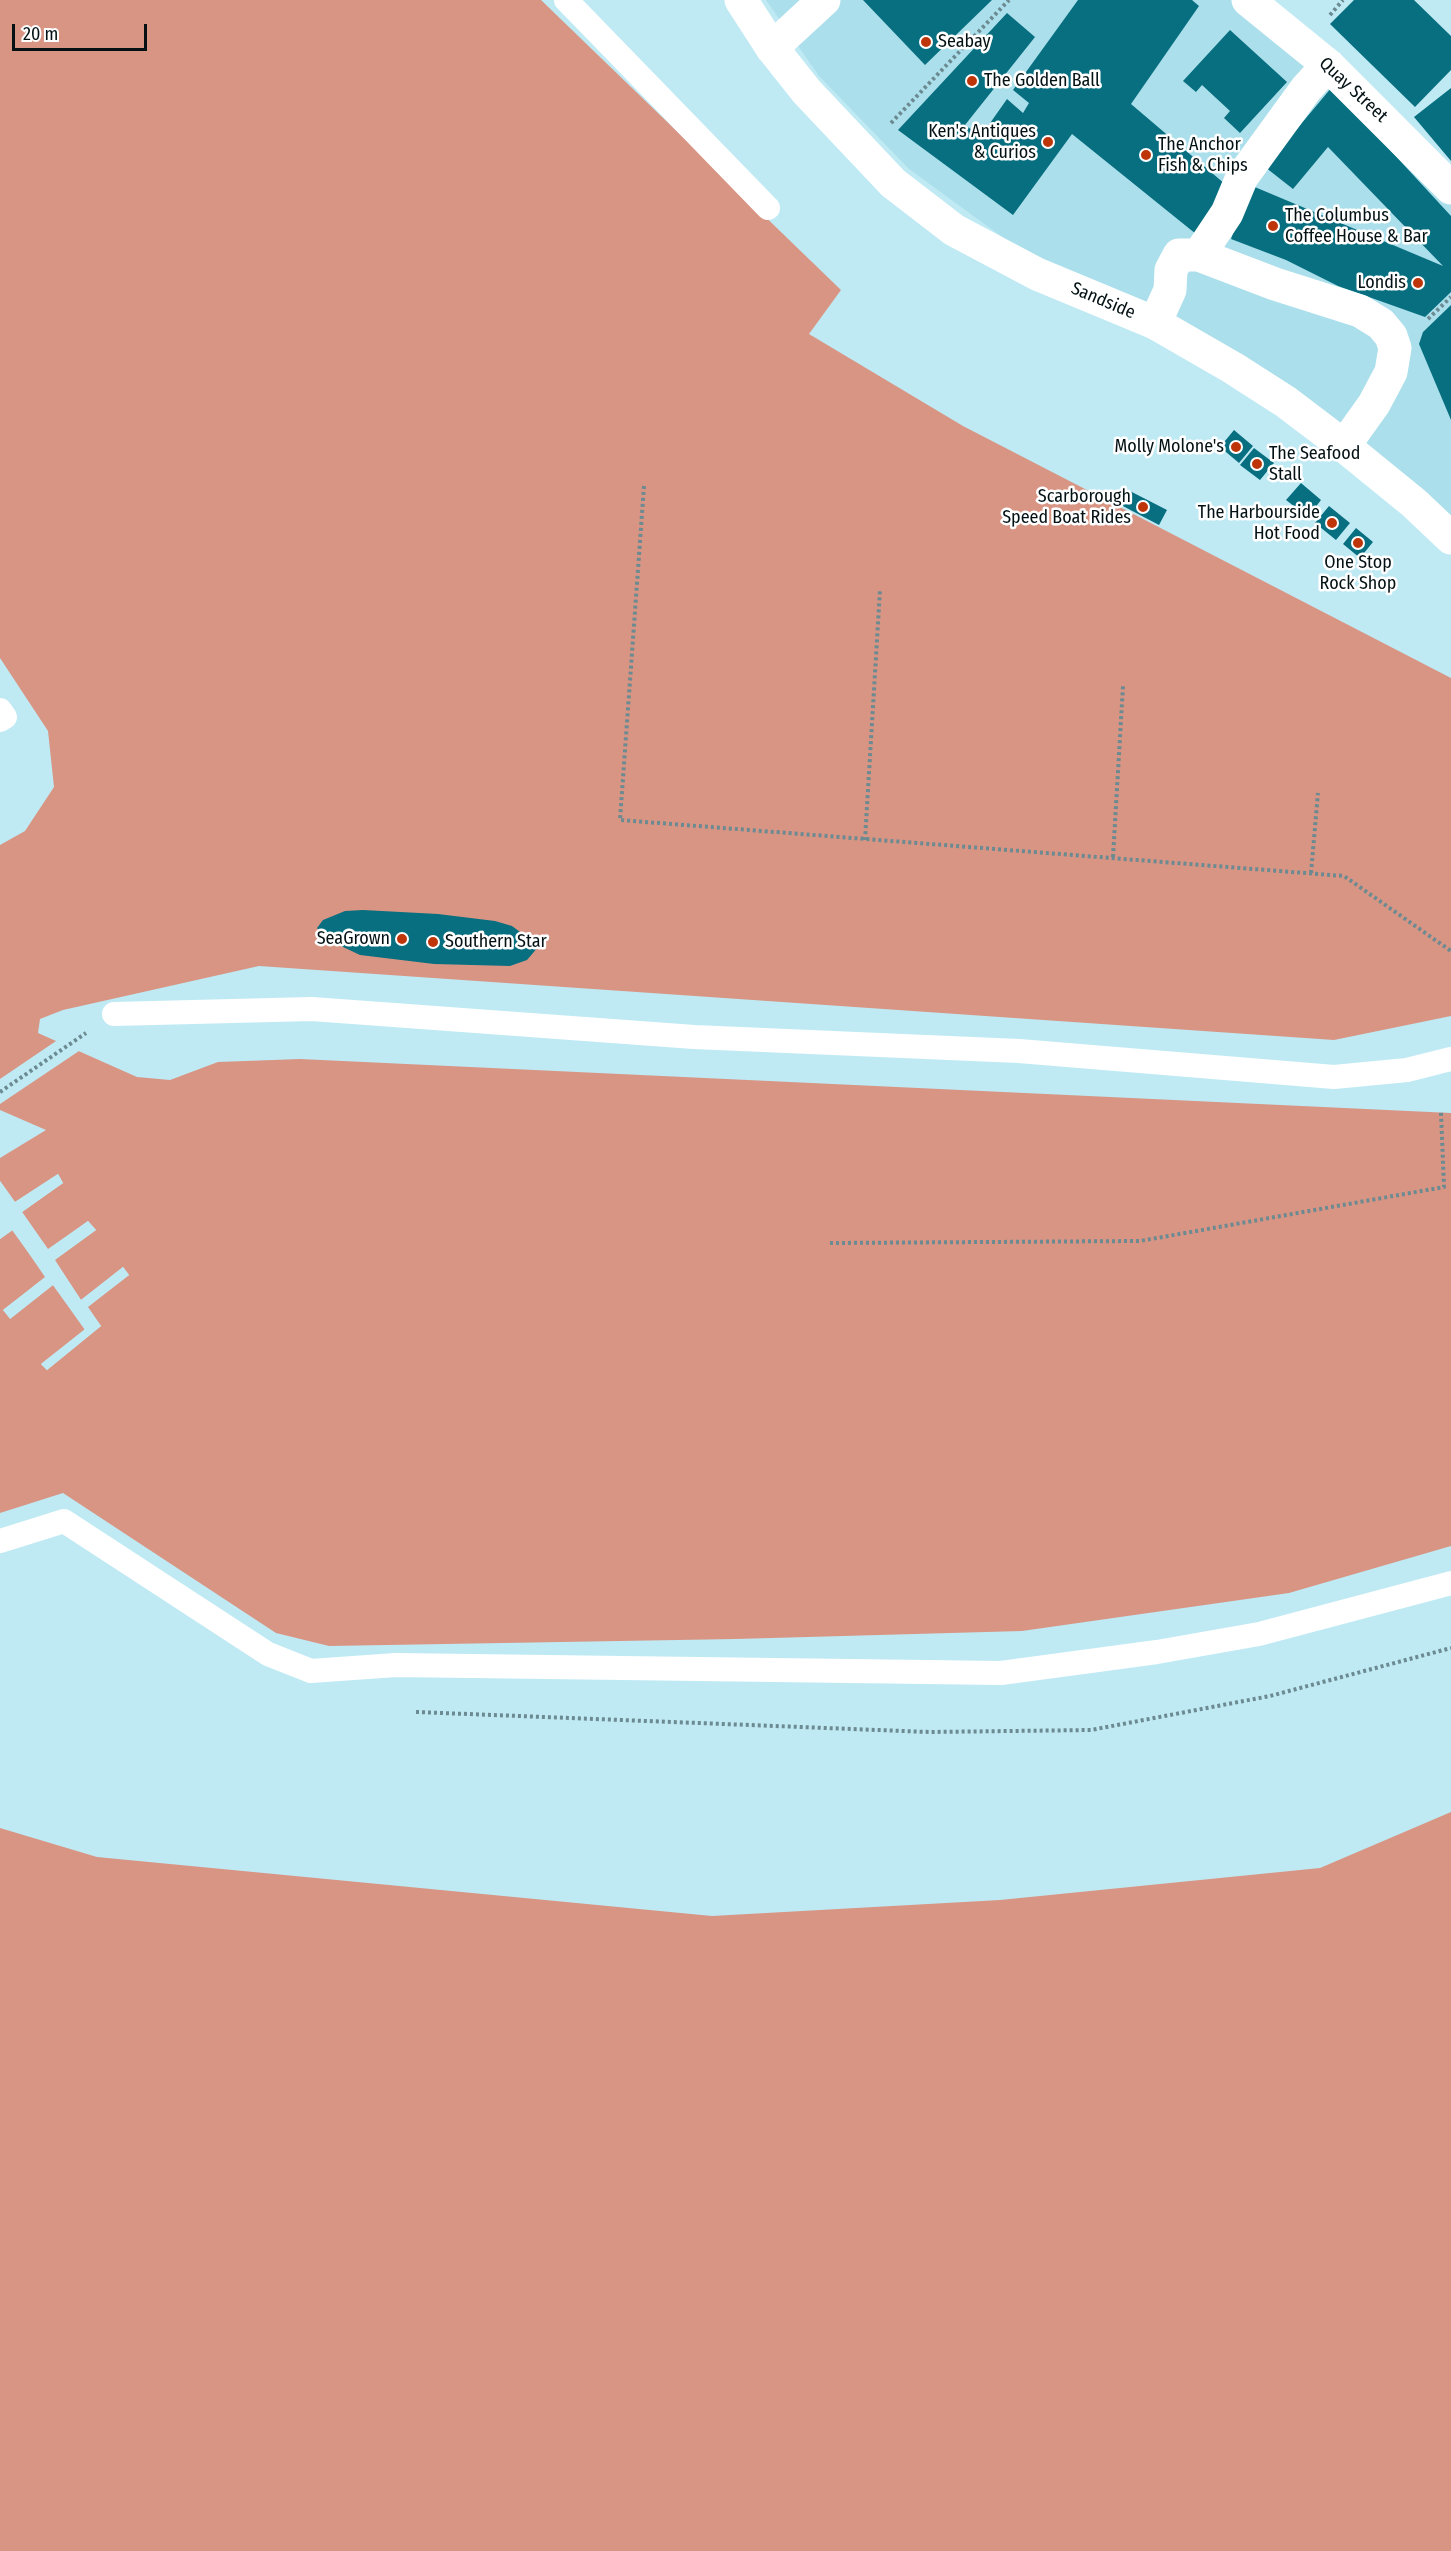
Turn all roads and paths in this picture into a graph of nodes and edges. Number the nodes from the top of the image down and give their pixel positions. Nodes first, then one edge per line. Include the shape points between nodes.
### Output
1 (566, 0) edge
2 (741, 0) edge
3 (824, 0) edge
4 (1009, 0) edge
5 (1248, 0) edge
6 (772, 48) junction
7 (1329, 64) junction
8 (864, 152) junction
9 (1451, 188) edge
10 (768, 208) dead end
11 (1199, 255) junction
12 (1155, 323) junction
13 (1344, 446) junction
14 (644, 486) dead end
15 (1451, 538) edge
16 (880, 590) dead end
17 (1123, 686) dead end
18 (0, 710) edge
19 (0, 720) edge
20 (1318, 793) dead end
21 (865, 840) junction
22 (1113, 857) junction
23 (1311, 873) junction
24 (1451, 951) edge
25 (114, 1014) joint
26 (1451, 1059) edge
27 (0, 1092) edge
28 (1441, 1112) dead end
29 (830, 1243) dead end
30 (0, 1540) edge
31 (1451, 1583) edge
32 (1451, 1648) edge
33 (416, 1712) dead end

1 - 10 lane
2 - 6 street, Sandside
3 - 6 street
4 - 8 path
5 - 7 street, Quay Street
6 - 8 street, Sandside
7 - 9 street, Quay Street
7 - 11 street via 1242,177 1227,213
8 - 12 street, Sandside via 893,183 954,230 1037,274
11 - 12 street via 1179,255 1171,270 1170,290
11 - 13 street via 1360,311 1381,324 1391,336 1395,348 1391,372
12 - 13 street, Sandside via 1286,402
13 - 15 street, Sandside
14 - 21 path via 620,820
16 - 21 path
17 - 22 path
18 - 19 lane via 5,717
20 - 23 path
21 - 22 path
22 - 23 path
23 - 24 path via 1344,876
25 - 26 lane via 312,1009 694,1037 1019,1051 1334,1077 1407,1070
25 - 27 path
28 - 29 path via 1444,1187 1140,1241
30 - 31 lane via 64,1521 268,1654 311,1671 396,1665 1001,1673 1259,1634
32 - 33 path via 1270,1696 1091,1730 929,1732

